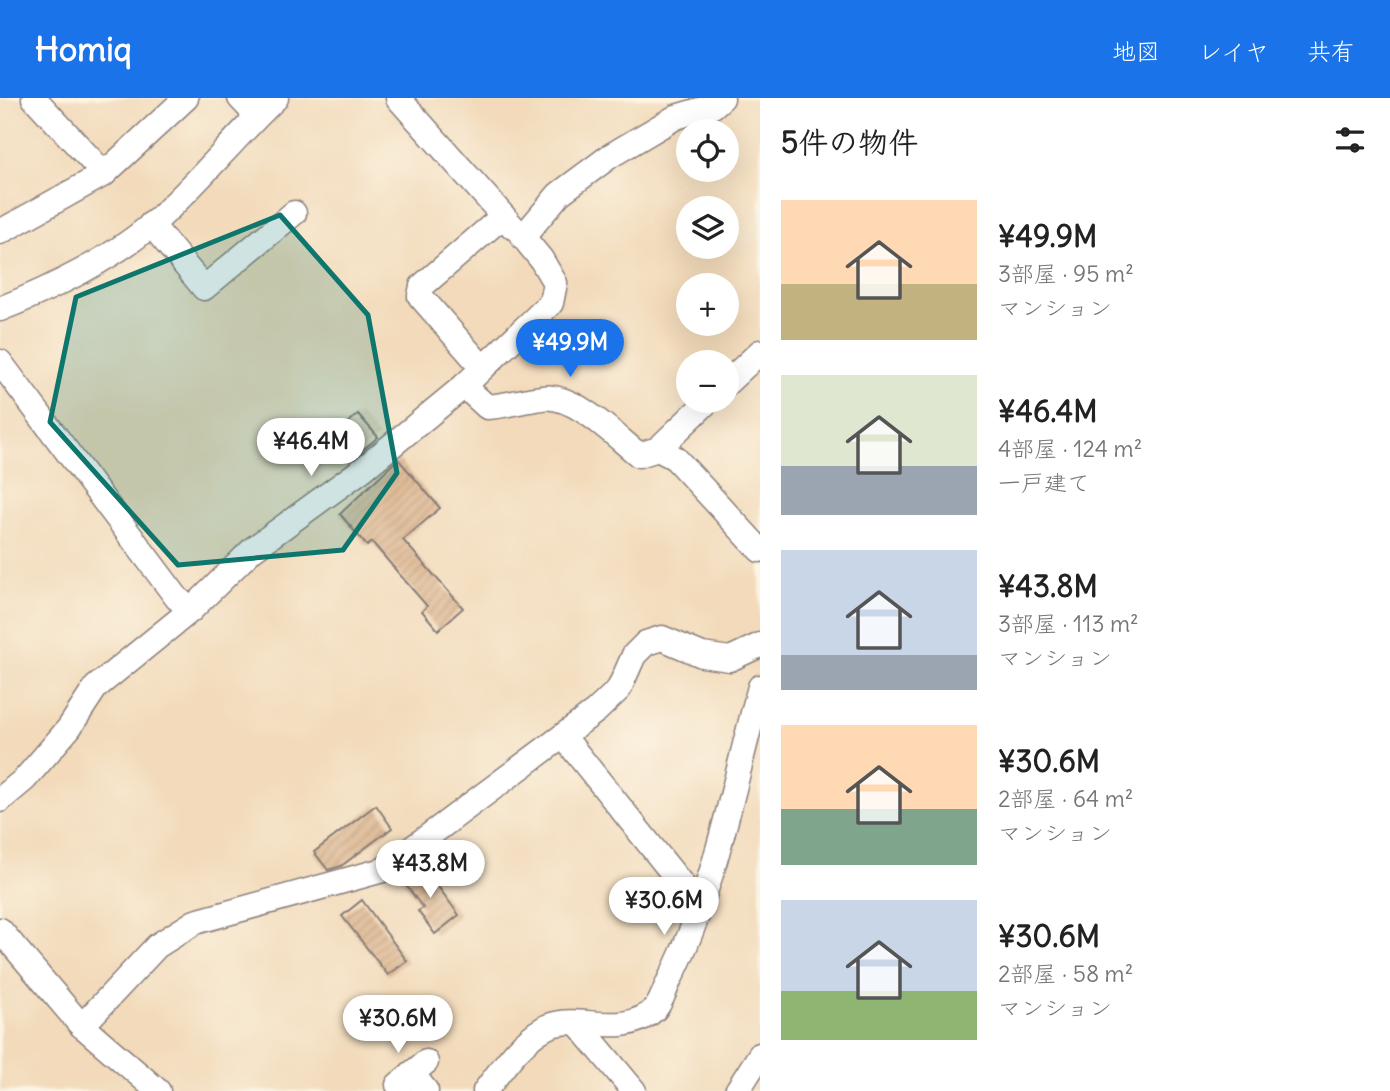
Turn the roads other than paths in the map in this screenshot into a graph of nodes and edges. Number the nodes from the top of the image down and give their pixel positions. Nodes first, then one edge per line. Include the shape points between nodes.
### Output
1 (34, 98) edge
2 (186, 98) edge
3 (240, 98) edge
4 (276, 98) edge
5 (398, 98) edge
6 (722, 98) edge
7 (257, 116) junction
8 (104, 174) junction
9 (295, 214) dead end
10 (503, 216) junction
11 (151, 225) junction
12 (0, 232) edge
13 (523, 237) junction
14 (0, 309) edge
15 (760, 352) edge
16 (0, 362) edge
17 (482, 367) junction
18 (739, 372) edge
19 (464, 386) junction
20 (696, 413) edge
21 (659, 449) junction
22 (760, 551) edge
23 (191, 610) junction
24 (760, 645) edge
25 (760, 687) edge
26 (562, 736) junction
27 (0, 800) edge
28 (699, 906) junction
29 (0, 930) edge
30 (579, 1025) junction
31 (82, 1026) junction
32 (759, 1057) edge
33 (158, 1091) edge
34 (485, 1091) edge
35 (634, 1091) edge
36 (737, 1091) edge

1 - 8 street
2 - 8 street
3 - 7 street
4 - 7 street
5 - 10 street
6 - 13 street via 713,106 676,117 610,156 559,194
7 - 11 street
8 - 12 street
9 - 11 street via 204,288
10 - 13 street
10 - 17 street via 422,286 420,296
11 - 14 street via 82,271
13 - 17 street via 555,283 551,303
15 - 18 street
16 - 23 street via 177,598
17 - 19 street
19 - 21 street via 488,407 544,397 563,401 607,426 639,455
19 - 23 street via 363,469 253,550
20 - 21 street
21 - 22 street via 675,458
23 - 27 street via 96,687 69,728 25,779
24 - 26 street via 730,659 702,655 662,638 646,643 634,655 619,689
25 - 28 street
26 - 28 street
26 - 31 street via 383,870 195,922 158,946
28 - 30 street via 680,961 655,1009 632,1022
29 - 31 street
30 - 34 street via 560,1023 543,1028
30 - 35 street
31 - 33 street
32 - 36 street

